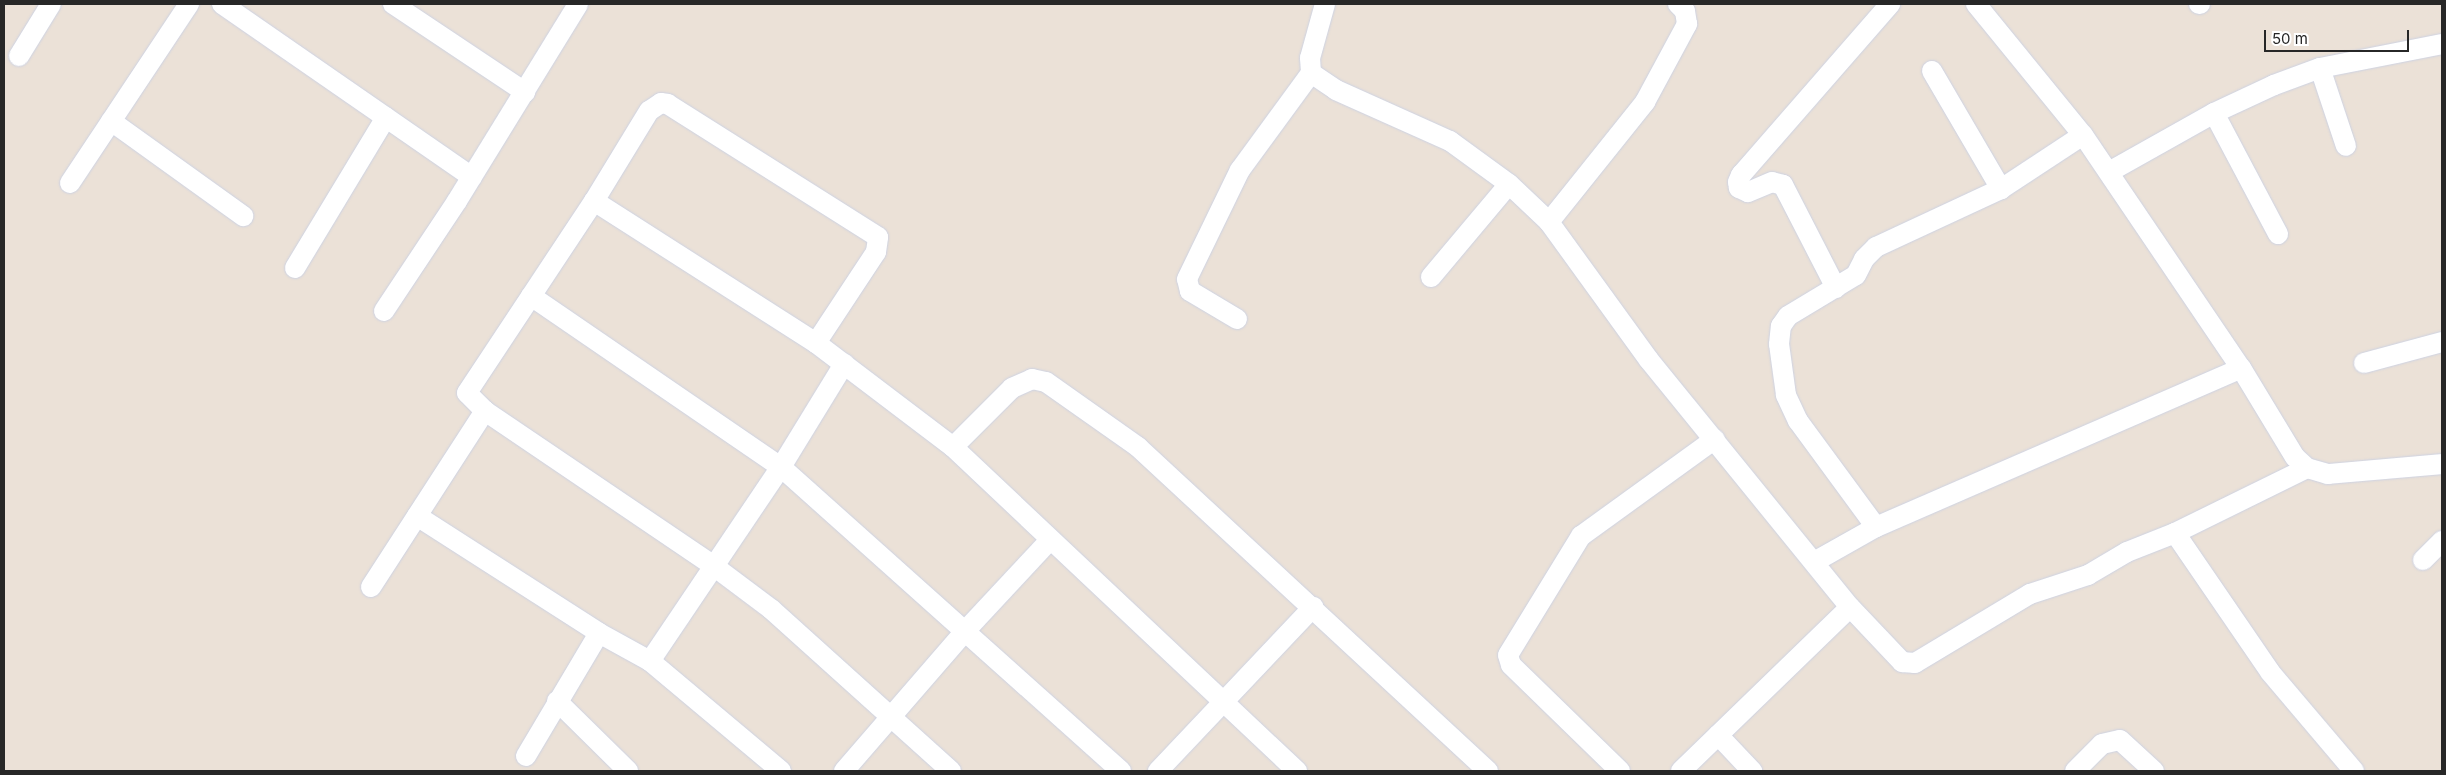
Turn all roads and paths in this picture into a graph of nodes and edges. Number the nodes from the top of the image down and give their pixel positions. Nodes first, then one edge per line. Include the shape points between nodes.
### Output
1 (51, 4) edge
2 (189, 4) edge
3 (222, 4) edge
4 (392, 4) edge
5 (1325, 4) edge
6 (1678, 4) edge
7 (1890, 4) edge
8 (1976, 4) edge
9 (575, 5) edge
10 (2442, 44) edge
11 (19, 56) dead end
12 (2320, 68) junction
13 (1932, 71) dead end
14 (1311, 73) junction
15 (525, 92) junction
16 (2214, 113) junction
17 (386, 117) junction
18 (112, 121) junction
19 (2084, 135) junction
20 (2346, 146) dead end
21 (2109, 172) junction
22 (472, 177) junction
23 (70, 183) dead end
24 (1509, 184) junction
25 (2001, 189) junction
26 (594, 202) junction
27 (243, 216) dead end
28 (1549, 222) junction
29 (2278, 234) dead end
30 (295, 268) dead end
31 (1431, 276) dead end
32 (1836, 288) junction
33 (530, 296) junction
34 (384, 311) dead end
35 (1237, 319) dead end
36 (2442, 342) edge
37 (816, 343) junction
38 (2364, 363) dead end
39 (844, 364) junction
40 (2241, 368) junction
41 (485, 411) junction
42 (1715, 439) junction
43 (953, 447) junction
44 (2442, 464) edge
45 (781, 467) junction
46 (2307, 468) junction
47 (417, 516) junction
48 (1876, 527) junction
49 (2175, 533) junction
50 (1050, 540) junction
51 (2442, 540) edge
52 (2423, 560) dead end
53 (1814, 562) junction
54 (715, 567) junction
55 (371, 587) dead end
56 (1313, 607) junction
57 (1850, 607) junction
58 (966, 630) junction
59 (599, 632) junction
60 (650, 661) junction
61 (557, 701) junction
62 (1224, 702) junction
63 (892, 715) junction
64 (1718, 735) junction
65 (526, 756) dead end
66 (628, 771) edge
67 (781, 771) edge
68 (844, 771) edge
69 (951, 771) edge
70 (1121, 771) edge
71 (1158, 771) edge
72 (1297, 771) edge
73 (1488, 771) edge
74 (1620, 771) edge
75 (1681, 771) edge
76 (1752, 771) edge
77 (2075, 771) edge
78 (2154, 771) edge
79 (2354, 771) edge

1 - 11 street
2 - 18 street
3 - 17 street
4 - 15 street
5 - 14 street via 1310,58
6 - 28 street via 1685,11 1687,24 1644,102
7 - 32 street via 1738,182 1740,188 1748,192 1772,182 1783,185
8 - 19 street
9 - 15 street
10 - 12 street via 2434,43
12 - 16 street
12 - 20 street
13 - 25 street
14 - 24 street via 1336,90 1450,141
14 - 35 street via 1240,170 1186,279 1190,291
15 - 22 street
16 - 21 street
16 - 29 street
17 - 22 street
17 - 30 street
18 - 23 street
18 - 27 street
19 - 21 street
19 - 25 street
21 - 40 street
22 - 34 street
24 - 28 street
24 - 31 street
25 - 32 street via 1876,247 1856,275
26 - 33 street
26 - 37 street
26 - 37 street via 649,111 661,103 668,104 873,232 879,244 876,252
28 - 42 street via 1649,360
32 - 48 street via 1788,316 1781,326 1778,344 1786,395 1798,421
33 - 41 street via 468,388 468,398
33 - 45 street
36 - 38 street
37 - 39 street
39 - 43 street
39 - 45 street
40 - 46 street via 2295,457
40 - 48 street
41 - 47 street
41 - 54 street
42 - 53 street
42 - 74 street via 1581,536 1508,655 1511,665
43 - 50 street
43 - 56 street via 1012,388 1032,379 1046,382 1131,441
44 - 46 street via 2328,474
45 - 54 street
45 - 58 street
46 - 49 street
47 - 55 street
47 - 59 street
48 - 53 street
49 - 57 street via 2127,552 2088,575 2030,594 1908,665 1897,658
49 - 79 street via 2270,672
50 - 58 street
50 - 62 street
51 - 52 street
53 - 57 street
54 - 60 street
54 - 63 street via 771,609
56 - 62 street
56 - 73 street
57 - 64 street
58 - 63 street
58 - 70 street
59 - 60 street
59 - 61 street
60 - 67 street
61 - 65 street
61 - 66 street
62 - 71 street
62 - 72 street
63 - 68 street
63 - 69 street
64 - 75 street
64 - 76 street
77 - 78 street via 2102,744 2120,740

